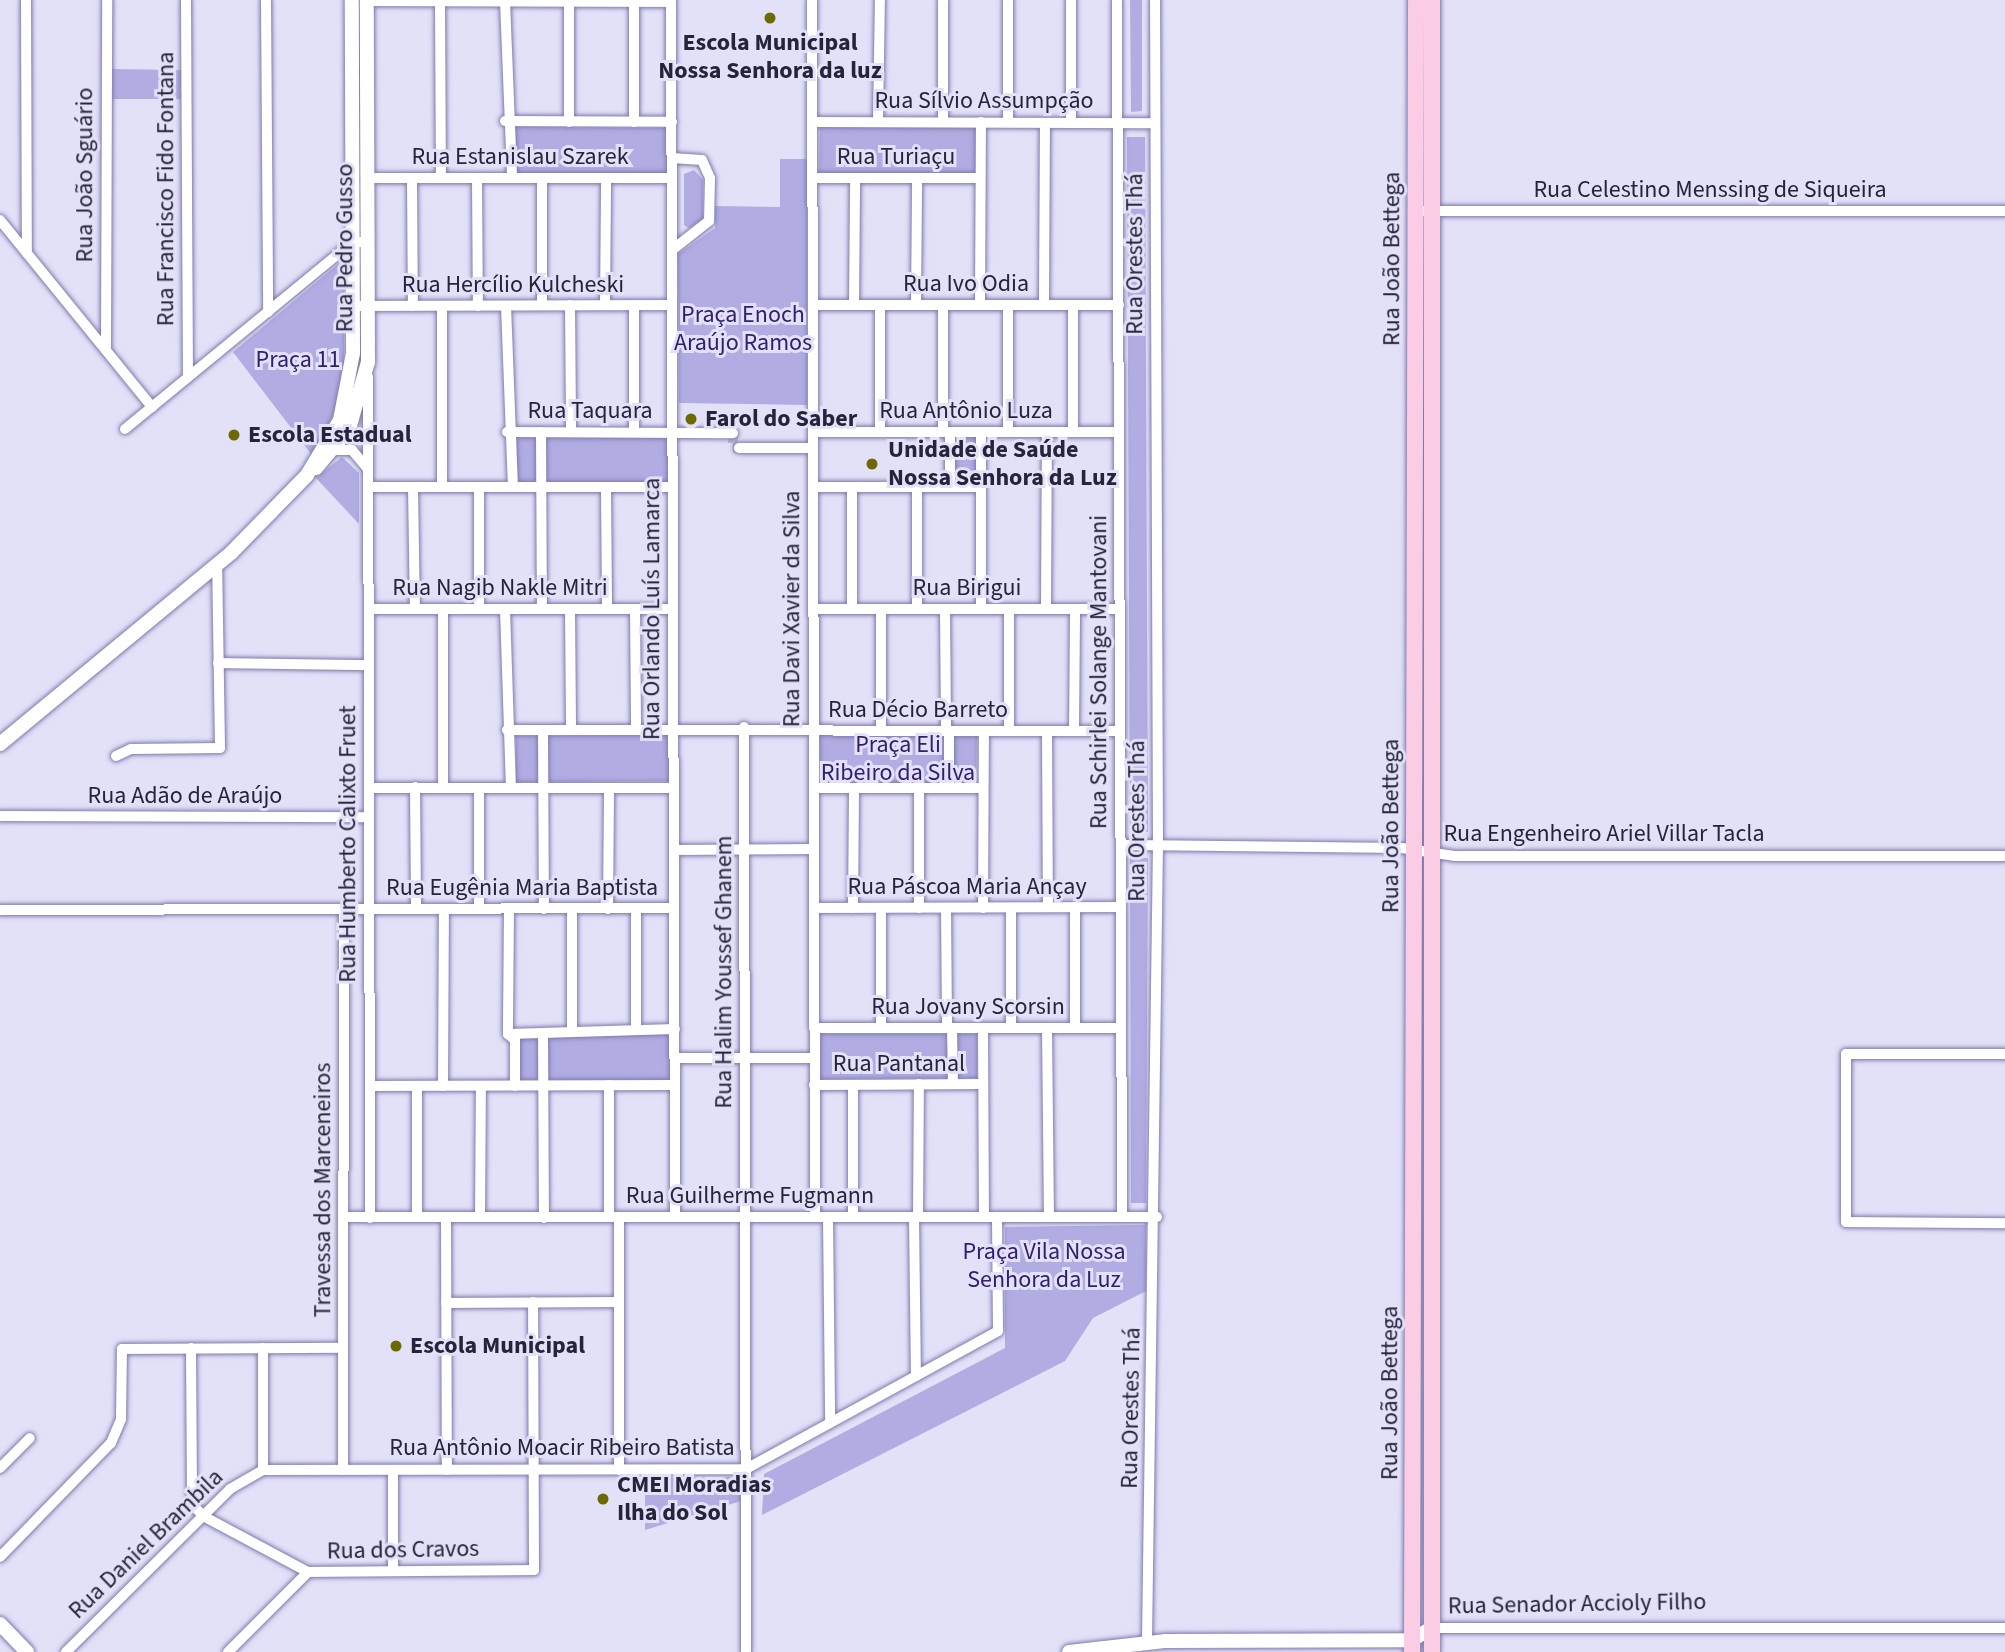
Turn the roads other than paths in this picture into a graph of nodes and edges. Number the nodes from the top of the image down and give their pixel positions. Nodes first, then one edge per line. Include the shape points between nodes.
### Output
1 (26, 0) edge
2 (107, 0) edge
3 (187, 0) edge
4 (266, 0) edge
5 (352, 0) edge
6 (367, 0) edge
7 (412, 0) edge
8 (812, 0) edge
9 (880, 0) edge
10 (943, 0) edge
11 (1008, 0) edge
12 (1071, 0) edge
13 (1117, 0) edge
14 (1155, 0) edge
15 (1416, 0) edge
16 (1433, 0) edge
17 (440, 1) edge
18 (477, 1) edge
19 (505, 1) edge
20 (542, 1) edge
21 (569, 1) edge
22 (606, 1) edge
23 (634, 1) edge
24 (671, 1) edge
25 (505, 121) junction
26 (569, 122) junction
27 (634, 122) junction
28 (672, 122) junction
29 (812, 122) junction
30 (878, 122) junction
31 (943, 122) junction
32 (981, 122) junction
33 (1008, 122) junction
34 (1045, 122) junction
35 (1071, 122) junction
36 (1118, 123) junction
37 (1155, 123) junction
38 (672, 158) junction
39 (367, 178) junction
40 (412, 178) junction
41 (440, 178) junction
42 (477, 178) junction
43 (512, 178) junction
44 (542, 178) junction
45 (606, 178) junction
46 (672, 178) junction
47 (812, 178) junction
48 (855, 178) junction
49 (917, 178) junction
50 (981, 178) junction
51 (1415, 211) junction
52 (1432, 211) junction
53 (2005, 211) edge
54 (0, 219) edge
55 (360, 242) junction
56 (672, 250) junction
57 (27, 253) junction
58 (542, 305) junction
59 (570, 305) junction
60 (605, 305) junction
61 (672, 305) junction
62 (813, 305) junction
63 (854, 305) junction
64 (880, 305) junction
65 (916, 305) junction
66 (943, 305) junction
67 (980, 305) junction
68 (1009, 305) junction
69 (1044, 305) junction
70 (1073, 305) junction
71 (1119, 305) junction
72 (360, 306) junction
73 (414, 306) junction
74 (442, 306) junction
75 (478, 306) junction
76 (506, 306) junction
77 (634, 306) junction
78 (268, 312) junction
79 (106, 350) junction
80 (368, 362) junction
81 (188, 377) junction
82 (152, 407) junction
83 (125, 429) dead end
84 (507, 432) junction
85 (541, 432) junction
86 (571, 432) junction
87 (634, 432) junction
88 (673, 432) junction
89 (813, 432) junction
90 (880, 432) junction
91 (946, 432) junction
92 (981, 432) junction
93 (1008, 432) junction
94 (1047, 432) junction
95 (1073, 432) junction
96 (1119, 432) junction
97 (733, 433) dead end
98 (739, 448) dead end
99 (813, 448) junction
100 (336, 450) junction
101 (368, 470) junction
102 (307, 475) junction
103 (368, 487) junction
104 (413, 487) junction
105 (442, 487) junction
106 (480, 487) junction
107 (513, 487) junction
108 (542, 487) junction
109 (606, 487) junction
110 (673, 487) junction
111 (813, 487) junction
112 (852, 487) junction
113 (917, 487) junction
114 (950, 487) junction
115 (981, 487) junction
116 (1415, 526) junction
117 (1432, 527) junction
118 (217, 566) junction
119 (369, 609) junction
120 (415, 609) junction
121 (443, 609) junction
122 (479, 609) junction
123 (505, 609) junction
124 (542, 609) junction
125 (570, 609) junction
126 (607, 609) junction
127 (635, 609) junction
128 (673, 609) junction
129 (813, 609) junction
130 (852, 609) junction
131 (881, 609) junction
132 (917, 609) junction
133 (946, 609) junction
134 (981, 609) junction
135 (1009, 609) junction
136 (1046, 609) junction
137 (1074, 609) junction
138 (1120, 609) junction
139 (218, 663) junction
140 (369, 665) junction
141 (744, 727) junction
142 (636, 729) junction
143 (674, 729) junction
144 (507, 730) junction
145 (542, 730) junction
146 (571, 730) junction
147 (814, 730) junction
148 (881, 730) junction
149 (948, 731) junction
150 (984, 731) junction
151 (1009, 731) junction
152 (1047, 731) junction
153 (1074, 731) junction
154 (1120, 731) junction
155 (0, 744) edge
156 (116, 756) dead end
157 (369, 788) junction
158 (415, 788) junction
159 (443, 788) junction
160 (479, 788) junction
161 (511, 788) junction
162 (543, 788) junction
163 (608, 788) junction
164 (674, 788) junction
165 (814, 788) junction
166 (853, 788) junction
167 (919, 788) junction
168 (949, 788) junction
169 (982, 788) junction
170 (0, 816) edge
171 (369, 817) junction
172 (1121, 845) junction
173 (1158, 846) junction
174 (1414, 848) junction
175 (744, 849) junction
176 (814, 849) junction
177 (674, 850) junction
178 (1432, 855) junction
179 (2005, 856) edge
180 (1048, 907) junction
181 (1075, 907) junction
182 (1121, 907) junction
183 (674, 908) junction
184 (814, 908) junction
185 (853, 908) junction
186 (881, 908) junction
187 (919, 908) junction
188 (946, 908) junction
189 (983, 908) junction
190 (1011, 908) junction
191 (344, 909) junction
192 (369, 909) junction
193 (416, 909) junction
194 (444, 909) junction
195 (479, 909) junction
196 (509, 909) junction
197 (544, 909) junction
198 (572, 909) junction
199 (608, 909) junction
200 (636, 909) junction
201 (0, 910) edge
202 (814, 1028) junction
203 (881, 1028) junction
204 (950, 1028) junction
205 (983, 1028) junction
206 (1011, 1028) junction
207 (1047, 1028) junction
208 (1075, 1028) junction
209 (1121, 1028) junction
210 (572, 1029) junction
211 (636, 1029) junction
212 (675, 1029) junction
213 (508, 1034) junction
214 (543, 1034) junction
215 (2005, 1055) edge
216 (675, 1058) junction
217 (745, 1058) junction
218 (814, 1058) junction
219 (919, 1084) junction
220 (953, 1084) junction
221 (984, 1084) junction
222 (609, 1085) junction
223 (675, 1085) junction
224 (814, 1085) junction
225 (853, 1085) junction
226 (370, 1086) junction
227 (417, 1086) junction
228 (443, 1086) junction
229 (481, 1086) junction
230 (515, 1086) junction
231 (543, 1086) junction
232 (344, 1217) junction
233 (370, 1217) junction
234 (416, 1217) junction
235 (446, 1217) junction
236 (480, 1217) junction
237 (544, 1217) junction
238 (614, 1217) junction
239 (675, 1217) junction
240 (746, 1217) junction
241 (815, 1217) junction
242 (828, 1217) junction
243 (853, 1217) junction
244 (916, 1217) junction
245 (984, 1217) junction
246 (997, 1217) junction
247 (1049, 1217) junction
248 (1122, 1217) junction
249 (1157, 1217) junction
250 (2005, 1223) edge
251 (1432, 1245) junction
252 (1413, 1246) junction
253 (1432, 1268) junction
254 (1413, 1269) junction
255 (533, 1302) junction
256 (619, 1302) junction
257 (446, 1303) junction
258 (191, 1348) junction
259 (263, 1348) junction
260 (344, 1348) junction
261 (916, 1376) junction
262 (830, 1423) junction
263 (30, 1438) dead end
264 (1, 1464) edge
265 (746, 1469) junction
266 (263, 1470) junction
267 (343, 1470) junction
268 (393, 1470) junction
269 (447, 1470) junction
270 (533, 1470) junction
271 (619, 1470) junction
272 (203, 1516) junction
273 (0, 1556) edge
274 (393, 1571) junction
275 (308, 1572) junction
276 (0, 1624) edge
277 (1431, 1628) junction
278 (2005, 1628) edge
279 (1147, 1641) junction
280 (1166, 1646) edge
281 (1412, 1646) edge
282 (1109, 1649) edge
283 (27, 1652) edge
284 (66, 1652) edge
285 (228, 1652) edge
286 (746, 1652) edge
287 (1069, 1652) edge
288 (1432, 1652) edge

1 - 57 street
2 - 79 street, Rua João Sguário
3 - 81 street, Rua Francisco Fido Fontana
4 - 78 street
5 - 55 main road, Rua Pedro Gusso
6 - 7 street
6 - 39 main road, Rua Pedro Gusso
7 - 17 street
8 - 29 street, Rua Davi Xavier da Silva
9 - 30 street
10 - 31 street
11 - 33 street
12 - 35 street
13 - 36 street, Rua Schirlei Solange Mantovani
14 - 37 street, Rua Orestes Thá
15 - 51 main road, Rua João Bettega
16 - 52 main road, Rua João Bettega
17 - 18 street
17 - 41 street
18 - 19 street
19 - 20 street
19 - 25 street
20 - 21 street
21 - 22 street
21 - 26 street
22 - 23 street
23 - 24 street
23 - 27 street
24 - 28 street, Rua Orlando Luís Lamarca
25 - 26 street
25 - 43 street via 512,132
26 - 27 street
27 - 28 street
28 - 38 street, Rua Orlando Luís Lamarca
29 - 30 street, Rua Sílvio Assumpção
29 - 47 street, Rua Davi Xavier da Silva
30 - 31 street, Rua Sílvio Assumpção
31 - 32 street, Rua Sílvio Assumpção
32 - 33 street, Rua Sílvio Assumpção
32 - 50 street
33 - 34 street, Rua Sílvio Assumpção
34 - 35 street, Rua Sílvio Assumpção
34 - 69 street
35 - 36 street, Rua Sílvio Assumpção
36 - 37 street, Rua Sílvio Assumpção
36 - 71 street, Rua Schirlei Solange Mantovani
37 - 173 street, Rua Orestes Thá
38 - 46 street, Rua Orlando Luís Lamarca
38 - 56 street via 702,160 710,178 709,221
39 - 40 street, Rua Estanislau Szarek
39 - 55 main road, Rua Pedro Gusso
40 - 41 street, Rua Estanislau Szarek
40 - 73 street
41 - 42 street, Rua Estanislau Szarek
42 - 43 street, Rua Estanislau Szarek
42 - 75 street
43 - 44 street, Rua Estanislau Szarek
44 - 45 street, Rua Estanislau Szarek
44 - 58 street
45 - 46 street, Rua Estanislau Szarek
45 - 60 street
46 - 56 street, Rua Orlando Luís Lamarca
47 - 48 street, Rua Turiaçu
47 - 62 street, Rua Davi Xavier da Silva
48 - 49 street, Rua Turiaçu
48 - 63 street
49 - 50 street, Rua Turiaçu
49 - 65 street
50 - 67 street
51 - 52 street, Rua Celestino Menssing de Siqueira
51 - 116 main road, Rua João Bettega
52 - 53 street, Rua Celestino Menssing de Siqueira
52 - 117 main road, Rua João Bettega
54 - 57 street
55 - 72 main road, Rua Pedro Gusso
55 - 78 street
56 - 61 street, Rua Orlando Luís Lamarca
57 - 79 street
58 - 59 street, Rua Hercílio Kulcheski
58 - 76 street, Rua Hercílio Kulcheski
59 - 60 street, Rua Hercílio Kulcheski
59 - 86 street
60 - 77 street, Rua Hercílio Kulcheski
61 - 77 street, Rua Hercílio Kulcheski
61 - 88 street, Rua Orlando Luís Lamarca
62 - 63 street, Rua Ivo Odia
62 - 89 street, Rua Davi Xavier da Silva
63 - 64 street, Rua Ivo Odia
64 - 65 street, Rua Ivo Odia
64 - 90 street
65 - 66 street, Rua Ivo Odia
66 - 67 street, Rua Ivo Odia
66 - 91 street
67 - 68 street, Rua Ivo Odia
68 - 69 street, Rua Ivo Odia
68 - 93 street
69 - 70 street, Rua Ivo Odia
70 - 71 street, Rua Ivo Odia
70 - 95 street
71 - 96 street, Rua Schirlei Solange Mantovani
72 - 73 street, Rua Hercílio Kulcheski
72 - 80 main road, Rua Pedro Gusso
72 - 102 main road, Rua Pedro Gusso via 348,398
73 - 74 street, Rua Hercílio Kulcheski
74 - 75 street, Rua Hercílio Kulcheski
74 - 105 street
75 - 76 street, Rua Hercílio Kulcheski
76 - 84 street
77 - 87 street
78 - 81 street
79 - 82 street
80 - 100 main road, Rua Pedro Gusso via 354,416
80 - 101 street, Rua Humberto Calixto Fruet
81 - 82 street
82 - 83 street
84 - 85 street, Rua Taquara
84 - 107 street via 513,439
85 - 86 street, Rua Taquara
85 - 108 street
86 - 87 street, Rua Taquara
87 - 88 street, Rua Taquara
88 - 97 street, Rua Taquara
88 - 110 street, Rua Orlando Luís Lamarca
89 - 90 street, Rua Antônio Luza
89 - 99 street, Rua Davi Xavier da Silva
90 - 91 street, Rua Antônio Luza
91 - 92 street, Rua Antônio Luza
91 - 114 street
92 - 93 street, Rua Antônio Luza
92 - 115 street
93 - 94 street, Rua Antônio Luza
94 - 95 street, Rua Antônio Luza
94 - 136 street
95 - 96 street, Rua Antônio Luza
96 - 138 street, Rua Schirlei Solange Mantovani
98 - 99 street
99 - 111 street, Rua Davi Xavier da Silva
100 - 101 street via 352,450
100 - 102 main road, Rua Pedro Gusso
101 - 103 street, Rua Humberto Calixto Fruet
102 - 118 main road, Rua Pedro Gusso
103 - 104 street
103 - 119 street, Rua Humberto Calixto Fruet
104 - 105 street
104 - 120 street
105 - 106 street
106 - 107 street
106 - 122 street
107 - 108 street
108 - 109 street
108 - 124 street
109 - 110 street
109 - 126 street
110 - 128 street, Rua Orlando Luís Lamarca
111 - 112 street
111 - 129 street, Rua Davi Xavier da Silva
112 - 113 street
112 - 130 street
113 - 114 street
113 - 132 street
114 - 115 street
115 - 134 street
116 - 117 main road
116 - 174 main road, Rua João Bettega
117 - 178 main road, Rua João Bettega
118 - 139 street
118 - 155 main road, Rua Pedro Gusso
119 - 120 street, Rua Nagib Nakle Mitri
119 - 140 street, Rua Humberto Calixto Fruet
120 - 121 street, Rua Nagib Nakle Mitri
121 - 122 street, Rua Nagib Nakle Mitri
121 - 159 street
122 - 123 street, Rua Nagib Nakle Mitri
123 - 124 street, Rua Nagib Nakle Mitri
123 - 144 street
124 - 125 street, Rua Nagib Nakle Mitri
125 - 126 street, Rua Nagib Nakle Mitri
125 - 146 street
126 - 127 street, Rua Nagib Nakle Mitri
127 - 128 street, Rua Nagib Nakle Mitri
127 - 142 street
128 - 143 street, Rua Orlando Luís Lamarca
129 - 130 street, Rua Birigui
129 - 147 street, Rua Davi Xavier da Silva
130 - 131 street, Rua Birigui
131 - 132 street, Rua Birigui
131 - 148 street
132 - 133 street, Rua Birigui
133 - 134 street, Rua Birigui
133 - 149 street
134 - 135 street, Rua Birigui
135 - 136 street, Rua Birigui
135 - 151 street
136 - 137 street, Rua Birigui
137 - 138 street, Rua Birigui
137 - 153 street
138 - 154 street, Rua Schirlei Solange Mantovani
139 - 140 street
139 - 156 street via 220,748 131,749
140 - 157 street, Rua Humberto Calixto Fruet
141 - 143 street, Rua Décio Barreto
141 - 147 street, Rua Décio Barreto
141 - 175 street, Rua Halim Youssef Ghanem
142 - 143 street, Rua Décio Barreto
142 - 146 street, Rua Décio Barreto
143 - 164 street, Rua Orlando Luís Lamarca
144 - 145 street, Rua Décio Barreto
144 - 161 street
145 - 146 street, Rua Décio Barreto
145 - 162 street
147 - 148 street, Rua Décio Barreto
147 - 165 street, Rua Davi Xavier da Silva
148 - 149 street, Rua Décio Barreto
149 - 150 street, Rua Décio Barreto
149 - 168 street
150 - 151 street, Rua Décio Barreto
150 - 169 street
151 - 152 street, Rua Décio Barreto
152 - 153 street, Rua Décio Barreto
152 - 180 street
153 - 154 street, Rua Décio Barreto
154 - 172 street, Rua Schirlei Solange Mantovani
157 - 158 street
157 - 171 street, Rua Humberto Calixto Fruet
158 - 159 street
158 - 193 street
159 - 160 street
160 - 161 street
160 - 195 street
161 - 162 street
162 - 163 street
162 - 197 street
163 - 164 street
163 - 199 street
164 - 177 street, Rua Orlando Luís Lamarca
165 - 166 street
165 - 176 street, Rua Davi Xavier da Silva
166 - 167 street
166 - 185 street
167 - 168 street
167 - 187 street
168 - 169 street
169 - 189 street
170 - 171 street, Rua Adão de Araújo
171 - 192 street, Rua Humberto Calixto Fruet
172 - 173 street, Rua Engenheiro Ariel Villar Tacla
172 - 182 street, Rua Schirlei Solange Mantovani
173 - 174 street, Rua Engenheiro Ariel Villar Tacla
173 - 249 street, Rua Orestes Thá
174 - 178 street, Rua Engenheiro Ariel Villar Tacla
174 - 252 main road, Rua João Bettega
175 - 176 street
175 - 177 street
175 - 217 street, Rua Halim Youssef Ghanem
176 - 184 street, Rua Davi Xavier da Silva
177 - 183 street, Rua Orlando Luís Lamarca
178 - 179 street, Rua Engenheiro Ariel Villar Tacla
178 - 251 main road, Rua João Bettega
180 - 181 street, Rua Páscoa Maria Ançay
180 - 190 street, Rua Páscoa Maria Ançay
181 - 182 street, Rua Páscoa Maria Ançay
181 - 208 street
182 - 209 street, Rua Schirlei Solange Mantovani
183 - 200 street, Rua Eugênia Maria Baptista
183 - 212 street, Rua Orlando Luís Lamarca
184 - 185 street, Rua Páscoa Maria Ançay
184 - 202 street, Rua Davi Xavier da Silva
185 - 186 street, Rua Páscoa Maria Ançay
186 - 187 street, Rua Páscoa Maria Ançay
186 - 203 street
187 - 188 street, Rua Páscoa Maria Ançay
188 - 189 street, Rua Páscoa Maria Ançay
188 - 204 street
189 - 190 street, Rua Páscoa Maria Ançay
190 - 206 street
191 - 192 street, Rua Eugênia Maria Baptista
191 - 201 street, Rua Eugênia Maria Baptista
191 - 232 street, Travessa dos Marceneiros
192 - 193 street, Rua Eugênia Maria Baptista
192 - 226 street, Rua Humberto Calixto Fruet
193 - 194 street, Rua Eugênia Maria Baptista
194 - 195 street, Rua Eugênia Maria Baptista
194 - 228 street
195 - 196 street, Rua Eugênia Maria Baptista
196 - 197 street, Rua Eugênia Maria Baptista
196 - 213 street
197 - 198 street, Rua Eugênia Maria Baptista
198 - 199 street, Rua Eugênia Maria Baptista
198 - 210 street
199 - 200 street, Rua Eugênia Maria Baptista
200 - 211 street
202 - 203 street, Rua Jovany Scorsin
202 - 218 street, Rua Davi Xavier da Silva
203 - 204 street, Rua Jovany Scorsin
204 - 205 street, Rua Jovany Scorsin
204 - 220 street
205 - 206 street, Rua Jovany Scorsin
205 - 221 street
206 - 207 street, Rua Jovany Scorsin
207 - 208 street, Rua Jovany Scorsin
207 - 247 street
208 - 209 street, Rua Jovany Scorsin
209 - 248 street, Rua Schirlei Solange Mantovani
210 - 211 street
210 - 214 street
211 - 212 street
212 - 216 street, Rua Orlando Luís Lamarca
213 - 214 street
213 - 230 street via 515,1040
214 - 231 street
215 - 250 street via 1846,1054 1846,1222
216 - 217 street
216 - 223 street, Rua Orlando Luís Lamarca
217 - 218 street
217 - 240 street, Rua Halim Youssef Ghanem
218 - 224 street, Rua Davi Xavier da Silva
219 - 220 street, Rua Pantanal
219 - 225 street, Rua Pantanal
219 - 244 street
220 - 221 street, Rua Pantanal
221 - 245 street
222 - 223 street
222 - 231 street
222 - 238 street
223 - 239 street, Rua Orlando Luís Lamarca
224 - 225 street, Rua Pantanal
224 - 241 street, Rua Davi Xavier da Silva
225 - 243 street
226 - 227 street
226 - 233 street, Rua Humberto Calixto Fruet
227 - 228 street
227 - 234 street
228 - 229 street
229 - 230 street
229 - 236 street
230 - 231 street
231 - 237 street
232 - 233 street, Rua Guilherme Fugmann
232 - 260 street, Travessa dos Marceneiros
233 - 234 street, Rua Guilherme Fugmann
234 - 235 street, Rua Guilherme Fugmann
235 - 236 street, Rua Guilherme Fugmann
235 - 257 street
236 - 237 street, Rua Guilherme Fugmann
237 - 238 street, Rua Guilherme Fugmann
238 - 239 street, Rua Guilherme Fugmann
238 - 256 street
239 - 240 street, Rua Guilherme Fugmann
240 - 241 street, Rua Guilherme Fugmann
240 - 265 street, Rua Halim Youssef Ghanem
241 - 242 street, Rua Guilherme Fugmann
242 - 243 street, Rua Guilherme Fugmann
242 - 262 street
243 - 244 street, Rua Guilherme Fugmann
244 - 245 street, Rua Guilherme Fugmann
244 - 261 street
245 - 246 street, Rua Guilherme Fugmann
246 - 247 street, Rua Guilherme Fugmann
246 - 261 street, Rua Antônio Moacir Ribeiro Batista via 998,1331
247 - 248 street, Rua Guilherme Fugmann
248 - 249 street, Rua Guilherme Fugmann
249 - 279 street, Rua Orestes Thá
251 - 252 main road
251 - 253 main road, Rua João Bettega
252 - 254 main road, Rua João Bettega
253 - 254 main road
253 - 277 main road, Rua João Bettega
254 - 281 main road, Rua João Bettega
255 - 256 street
255 - 257 street
255 - 270 street
256 - 271 street
257 - 269 street
258 - 259 street
258 - 272 street via 192,1504
258 - 273 street via 122,1349 121,1419 111,1443
259 - 260 street
259 - 266 street
260 - 267 street, Travessa dos Marceneiros
261 - 262 street, Rua Antônio Moacir Ribeiro Batista
262 - 265 street, Rua Antônio Moacir Ribeiro Batista
263 - 264 street
265 - 271 street, Rua Antônio Moacir Ribeiro Batista
265 - 286 street, Rua Halim Youssef Ghanem
266 - 267 street, Rua Daniel Brambila
266 - 272 street, Rua Daniel Brambila
267 - 268 street, Rua Antônio Moacir Ribeiro Batista
268 - 269 street, Rua Antônio Moacir Ribeiro Batista
268 - 274 street
269 - 270 street, Rua Antônio Moacir Ribeiro Batista
270 - 271 street, Rua Antônio Moacir Ribeiro Batista
270 - 274 street, Rua dos Cravos via 534,1570
272 - 275 street, Rua dos Cravos
272 - 284 street, Rua Daniel Brambila
274 - 275 street, Rua dos Cravos
275 - 285 street
276 - 283 main road
277 - 278 street, Rua Senador Accioly Filho
277 - 281 main road, Rua Senador Accioly Filho
277 - 288 main road, Rua João Bettega
279 - 280 main road
279 - 282 main road
280 - 281 main road
282 - 287 main road

